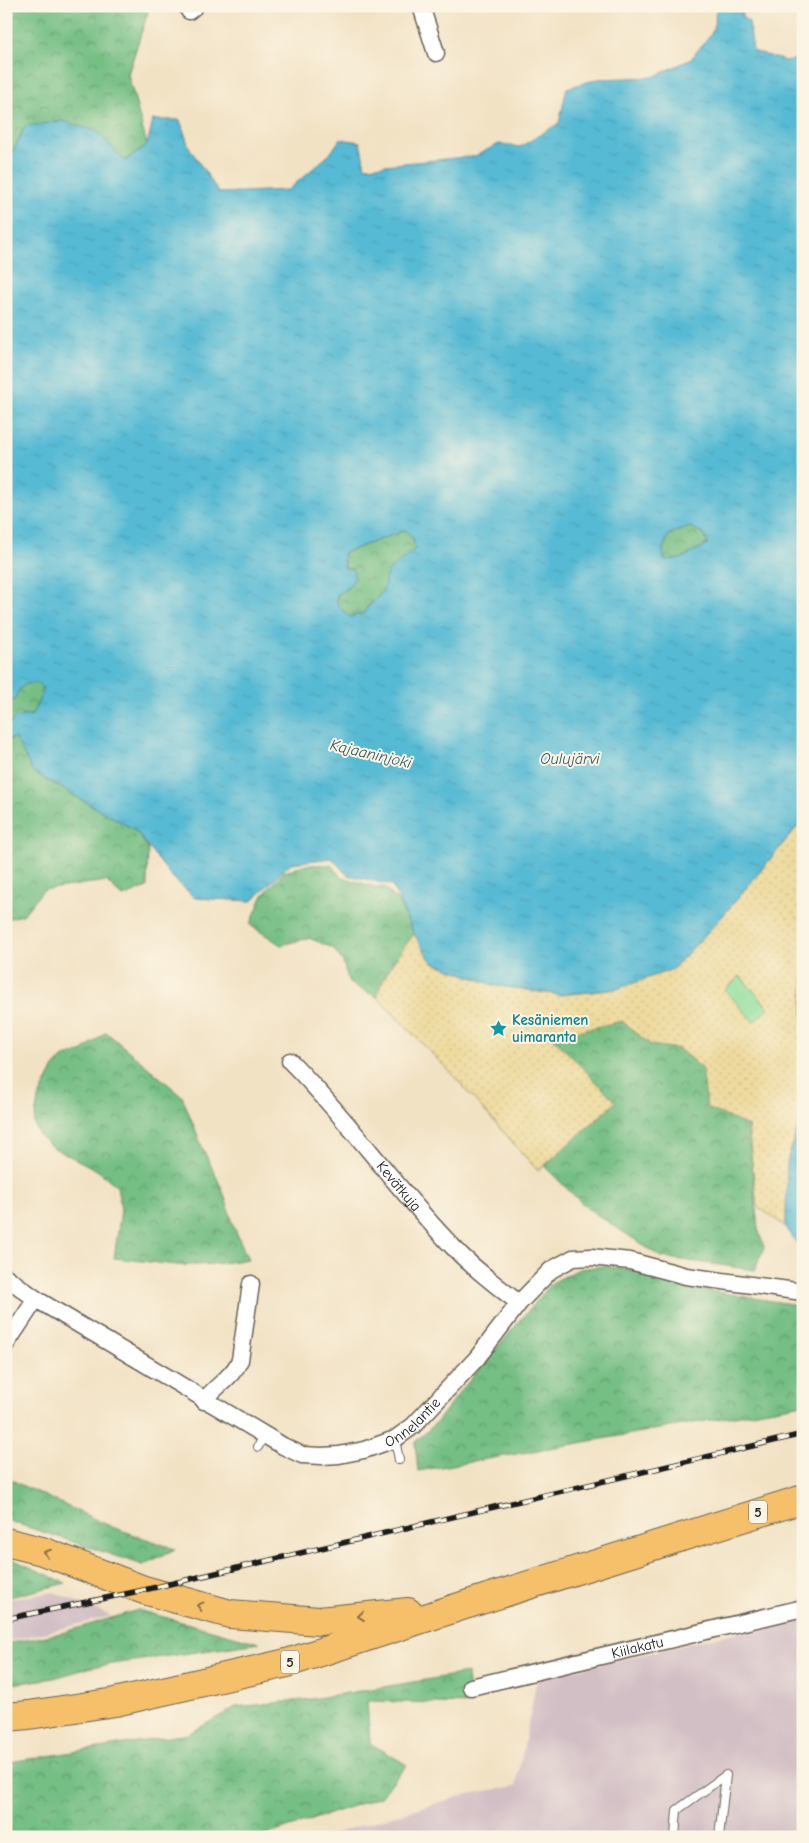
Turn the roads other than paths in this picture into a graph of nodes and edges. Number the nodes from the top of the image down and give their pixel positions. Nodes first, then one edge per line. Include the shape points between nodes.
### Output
1 (421, 6) edge
2 (436, 54) dead end
3 (290, 1061) dead end
4 (6, 1276) edge
5 (251, 1284) dead end
6 (803, 1292) edge
7 (36, 1299) junction
8 (519, 1303) junction
9 (6, 1344) edge
10 (204, 1400) junction
11 (395, 1439) junction
12 (399, 1460) dead end
13 (803, 1498) edge
14 (6, 1542) edge
15 (462, 1606) junction
16 (803, 1608) edge
17 (471, 1687) dead end
18 (14, 1718) edge
19 (675, 1837) edge
20 (719, 1837) edge

1 - 2 street
3 - 8 street, Kevätkuja via 319,1090 440,1234
4 - 7 street, Onnelantie
5 - 10 street via 240,1360 236,1369
6 - 8 street, Onnelantie via 686,1276 630,1261 592,1257 573,1258 551,1270
7 - 9 street
7 - 10 street, Onnelantie
8 - 11 street, Onnelantie via 476,1358 413,1426
10 - 11 street, Onnelantie via 261,1441 302,1455 339,1455
11 - 12 lane
13 - 15 highway, 5
15 -> 14 highway via 319,1621 230,1614 144,1590 42,1551
15 - 18 highway, 5 via 287,1663 115,1702
16 - 17 street, Kiilakatu
19 - 20 lane via 677,1810 726,1776

